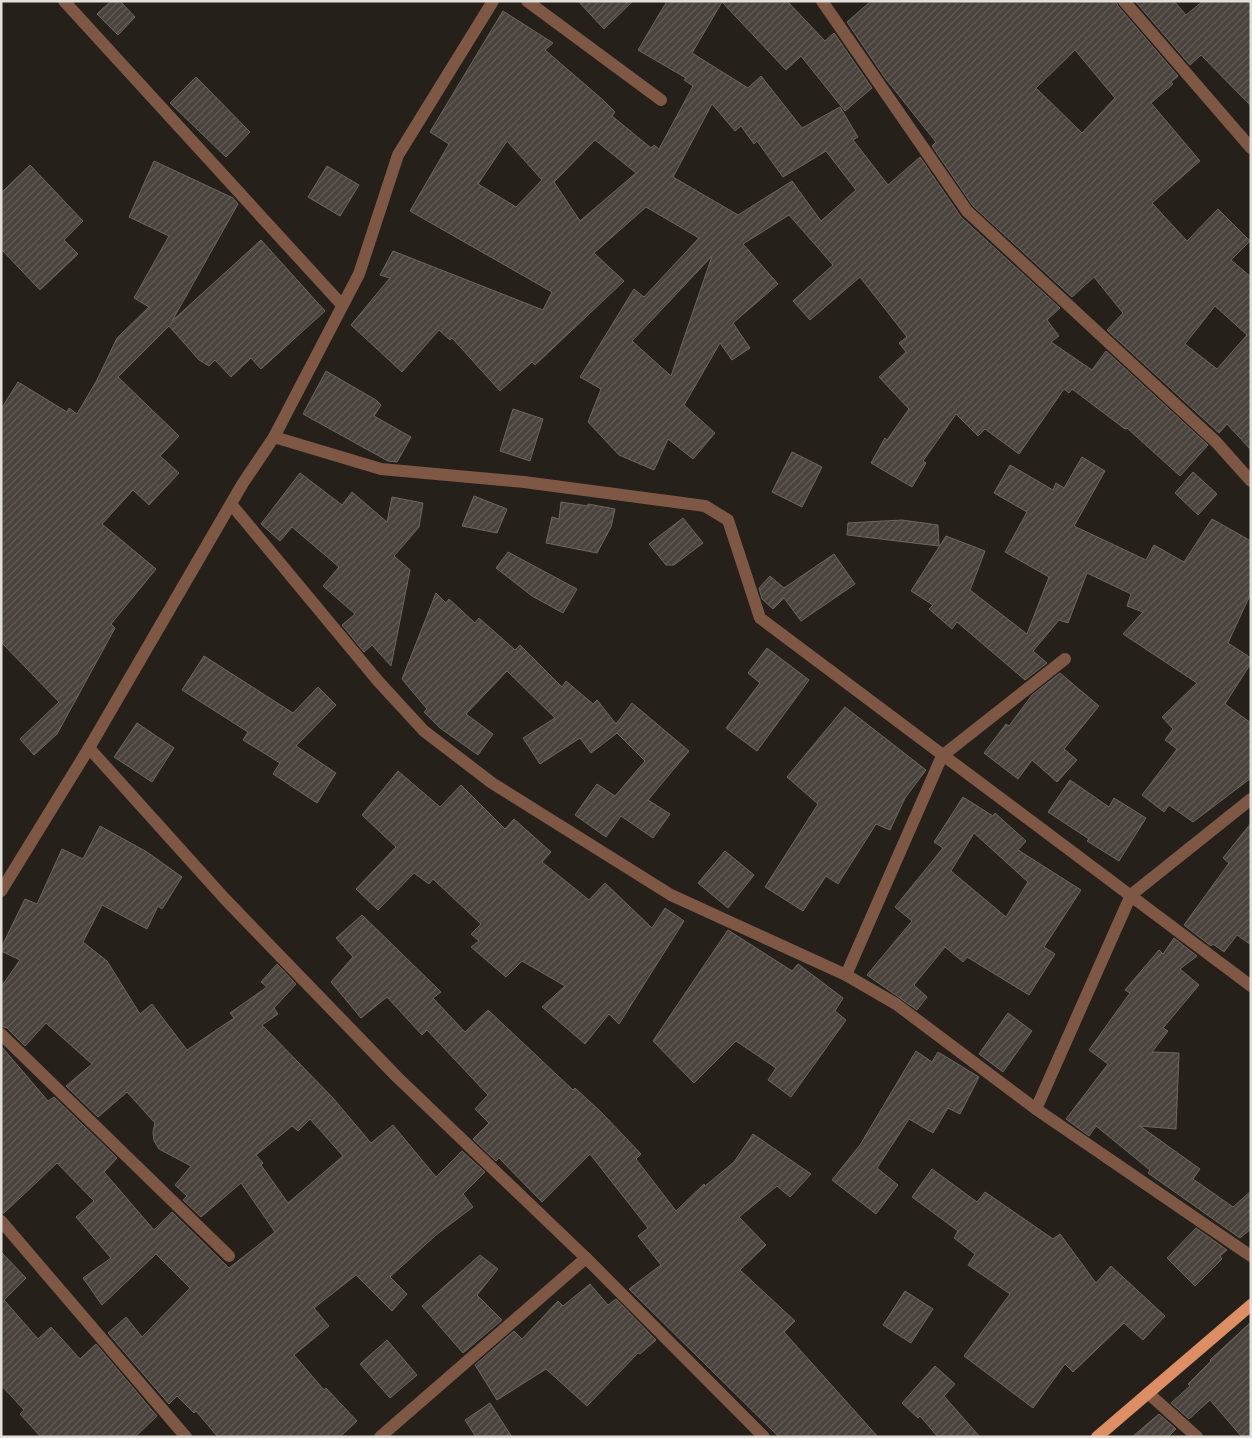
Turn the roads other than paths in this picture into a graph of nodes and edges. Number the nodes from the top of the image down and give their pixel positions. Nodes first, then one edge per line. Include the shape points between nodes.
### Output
1 (64, 1) edge
2 (493, 1) edge
3 (527, 1) edge
4 (822, 1) edge
5 (1124, 1) edge
6 (661, 100) dead end
7 (1251, 148) edge
8 (342, 305) junction
9 (274, 437) junction
10 (1251, 481) edge
11 (231, 504) junction
12 (1065, 659) dead end
13 (89, 748) junction
14 (942, 756) junction
15 (1251, 799) edge
16 (1, 890) edge
17 (1131, 895) junction
18 (846, 975) junction
19 (1251, 986) edge
20 (1, 1034) edge
21 (1036, 1108) junction
22 (1, 1221) edge
23 (229, 1256) dead end
24 (1251, 1256) edge
25 (586, 1258) junction
26 (1251, 1305) edge
27 (1148, 1393) junction
28 (186, 1437) edge
29 (380, 1437) edge
30 (764, 1437) edge
31 (1097, 1437) edge
32 (1197, 1437) edge

1 - 8 street
2 - 8 street via 398,155 359,274
3 - 6 street
4 - 10 street via 967,211 1216,442
5 - 7 street
8 - 9 street
9 - 11 street
9 - 14 street via 381,469 524,482 705,506 728,520 760,618
11 - 13 street
11 - 18 street via 378,681 424,731 492,783 671,895
12 - 14 street
13 - 16 street
13 - 25 street via 225,899 390,1070
14 - 17 street
14 - 18 street
15 - 17 street
17 - 19 street
17 - 21 street
18 - 21 street via 896,1004
20 - 23 street
21 - 24 street
22 - 28 street
25 - 29 street
25 - 30 street
26 - 27 main road
27 - 31 main road
27 - 32 street

